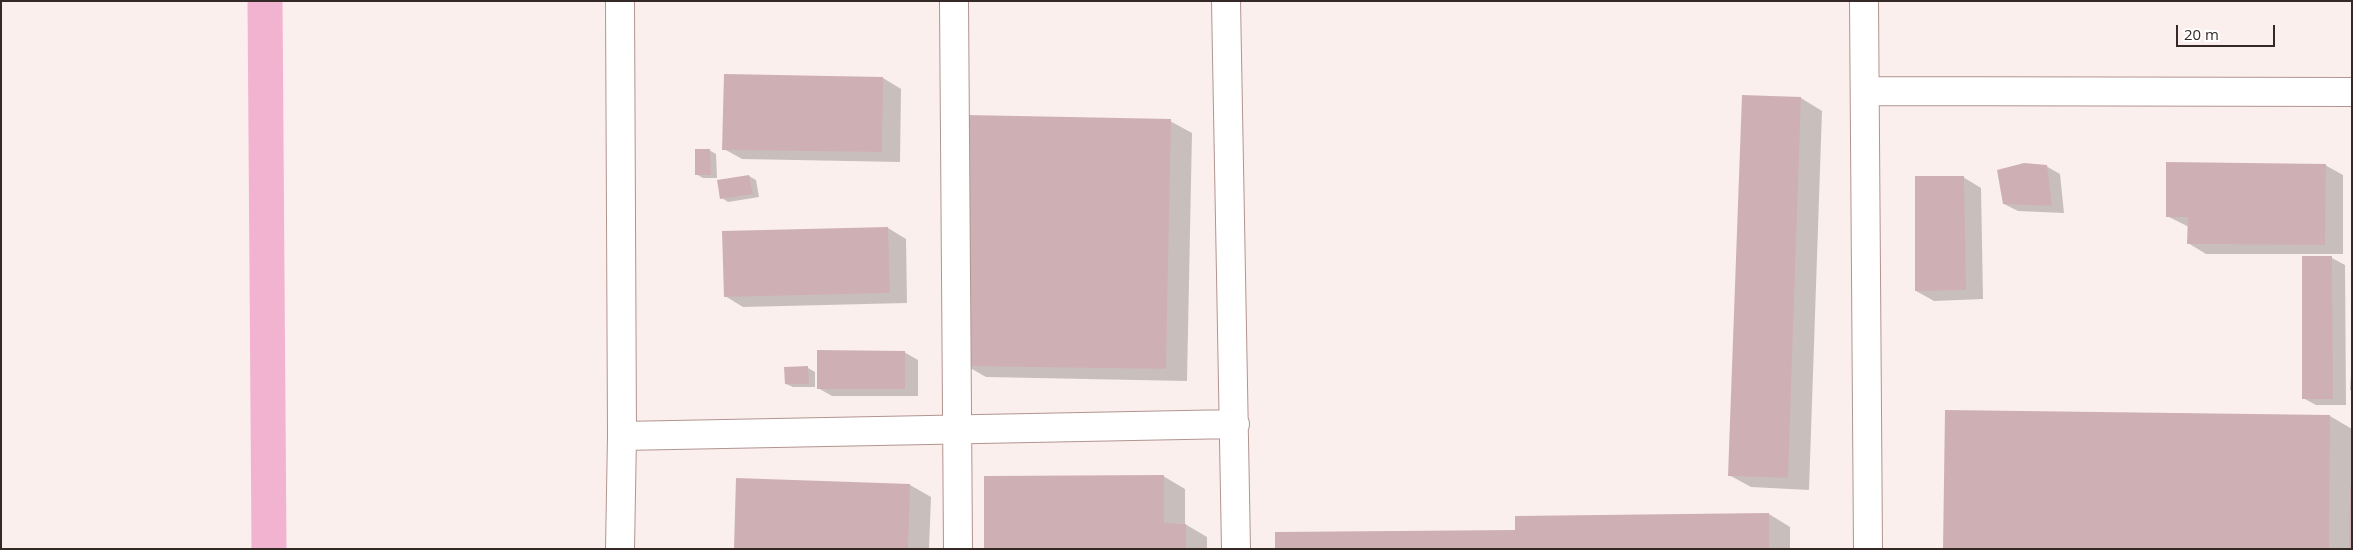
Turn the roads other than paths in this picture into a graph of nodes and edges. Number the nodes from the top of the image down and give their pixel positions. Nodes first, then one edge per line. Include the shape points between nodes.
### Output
1 (620, 1) edge
2 (954, 1) edge
3 (1226, 1) edge
4 (1864, 1) edge
5 (1865, 91) junction
6 (2352, 92) edge
7 (1235, 424) junction
8 (957, 431) junction
9 (622, 436) junction
10 (620, 549) edge
11 (958, 549) edge
12 (1236, 549) edge
13 (1868, 549) edge

1 - 9 street
2 - 8 street
3 - 7 street
4 - 5 street
5 - 6 street
5 - 13 street
7 - 8 street
7 - 12 street
8 - 9 street
8 - 11 street
9 - 10 street

